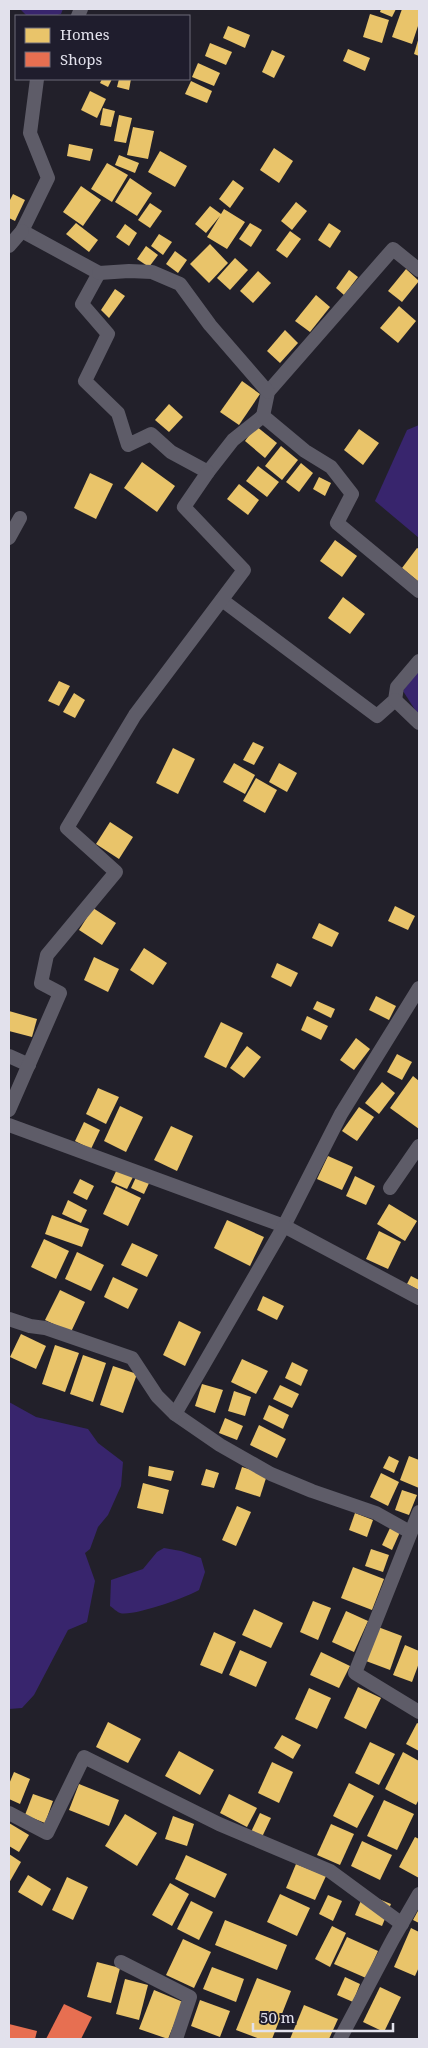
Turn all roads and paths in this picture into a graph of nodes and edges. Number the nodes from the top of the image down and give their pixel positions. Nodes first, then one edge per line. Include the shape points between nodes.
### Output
1 (36, 80) edge
2 (22, 232) junction
3 (9, 246) edge
4 (419, 270) edge
5 (99, 273) junction
6 (268, 392) junction
7 (264, 416) junction
8 (208, 472) junction
9 (20, 518) dead end
10 (9, 538) edge
11 (419, 591) edge
12 (222, 600) junction
13 (419, 661) edge
14 (395, 700) junction
15 (419, 723) edge
16 (419, 988) edge
17 (9, 1056) edge
18 (29, 1065) junction
19 (9, 1110) edge
20 (9, 1125) edge
21 (419, 1146) edge
22 (390, 1188) dead end
23 (284, 1226) junction
24 (419, 1298) edge
25 (9, 1319) edge
26 (175, 1414) junction
27 (419, 1512) edge
28 (410, 1532) junction
29 (419, 1712) edge
30 (9, 1813) edge
31 (419, 1894) edge
32 (402, 1924) junction
33 (121, 1962) dead end
34 (176, 2039) edge
35 (340, 2039) edge

1 - 2 street via 30,133 48,178
2 - 3 street
2 - 5 street
4 - 6 street via 393,248
5 - 6 street via 152,272 180,284 210,325
5 - 8 street via 82,304 108,334 85,381 118,413 128,445 151,434 171,452
6 - 7 street
7 - 8 street via 233,440
7 - 11 street via 305,451 331,467 352,494 337,523
8 - 12 street via 184,507 244,570
9 - 10 street
12 - 14 street via 377,716
12 - 18 street via 135,715 67,828 116,872 47,955 41,983 60,993
13 - 14 street via 396,687
14 - 15 street
16 - 23 street via 341,1114
17 - 18 street
18 - 19 street
20 - 23 street
21 - 22 street
23 - 24 street
23 - 26 street
25 - 26 street via 132,1358 157,1396
26 - 28 street via 271,1474 376,1513
27 - 28 street
28 - 29 street via 355,1673
30 - 32 street via 47,1833 84,1757 219,1824 330,1871
31 - 32 street
32 - 35 street
33 - 34 street via 190,1997

